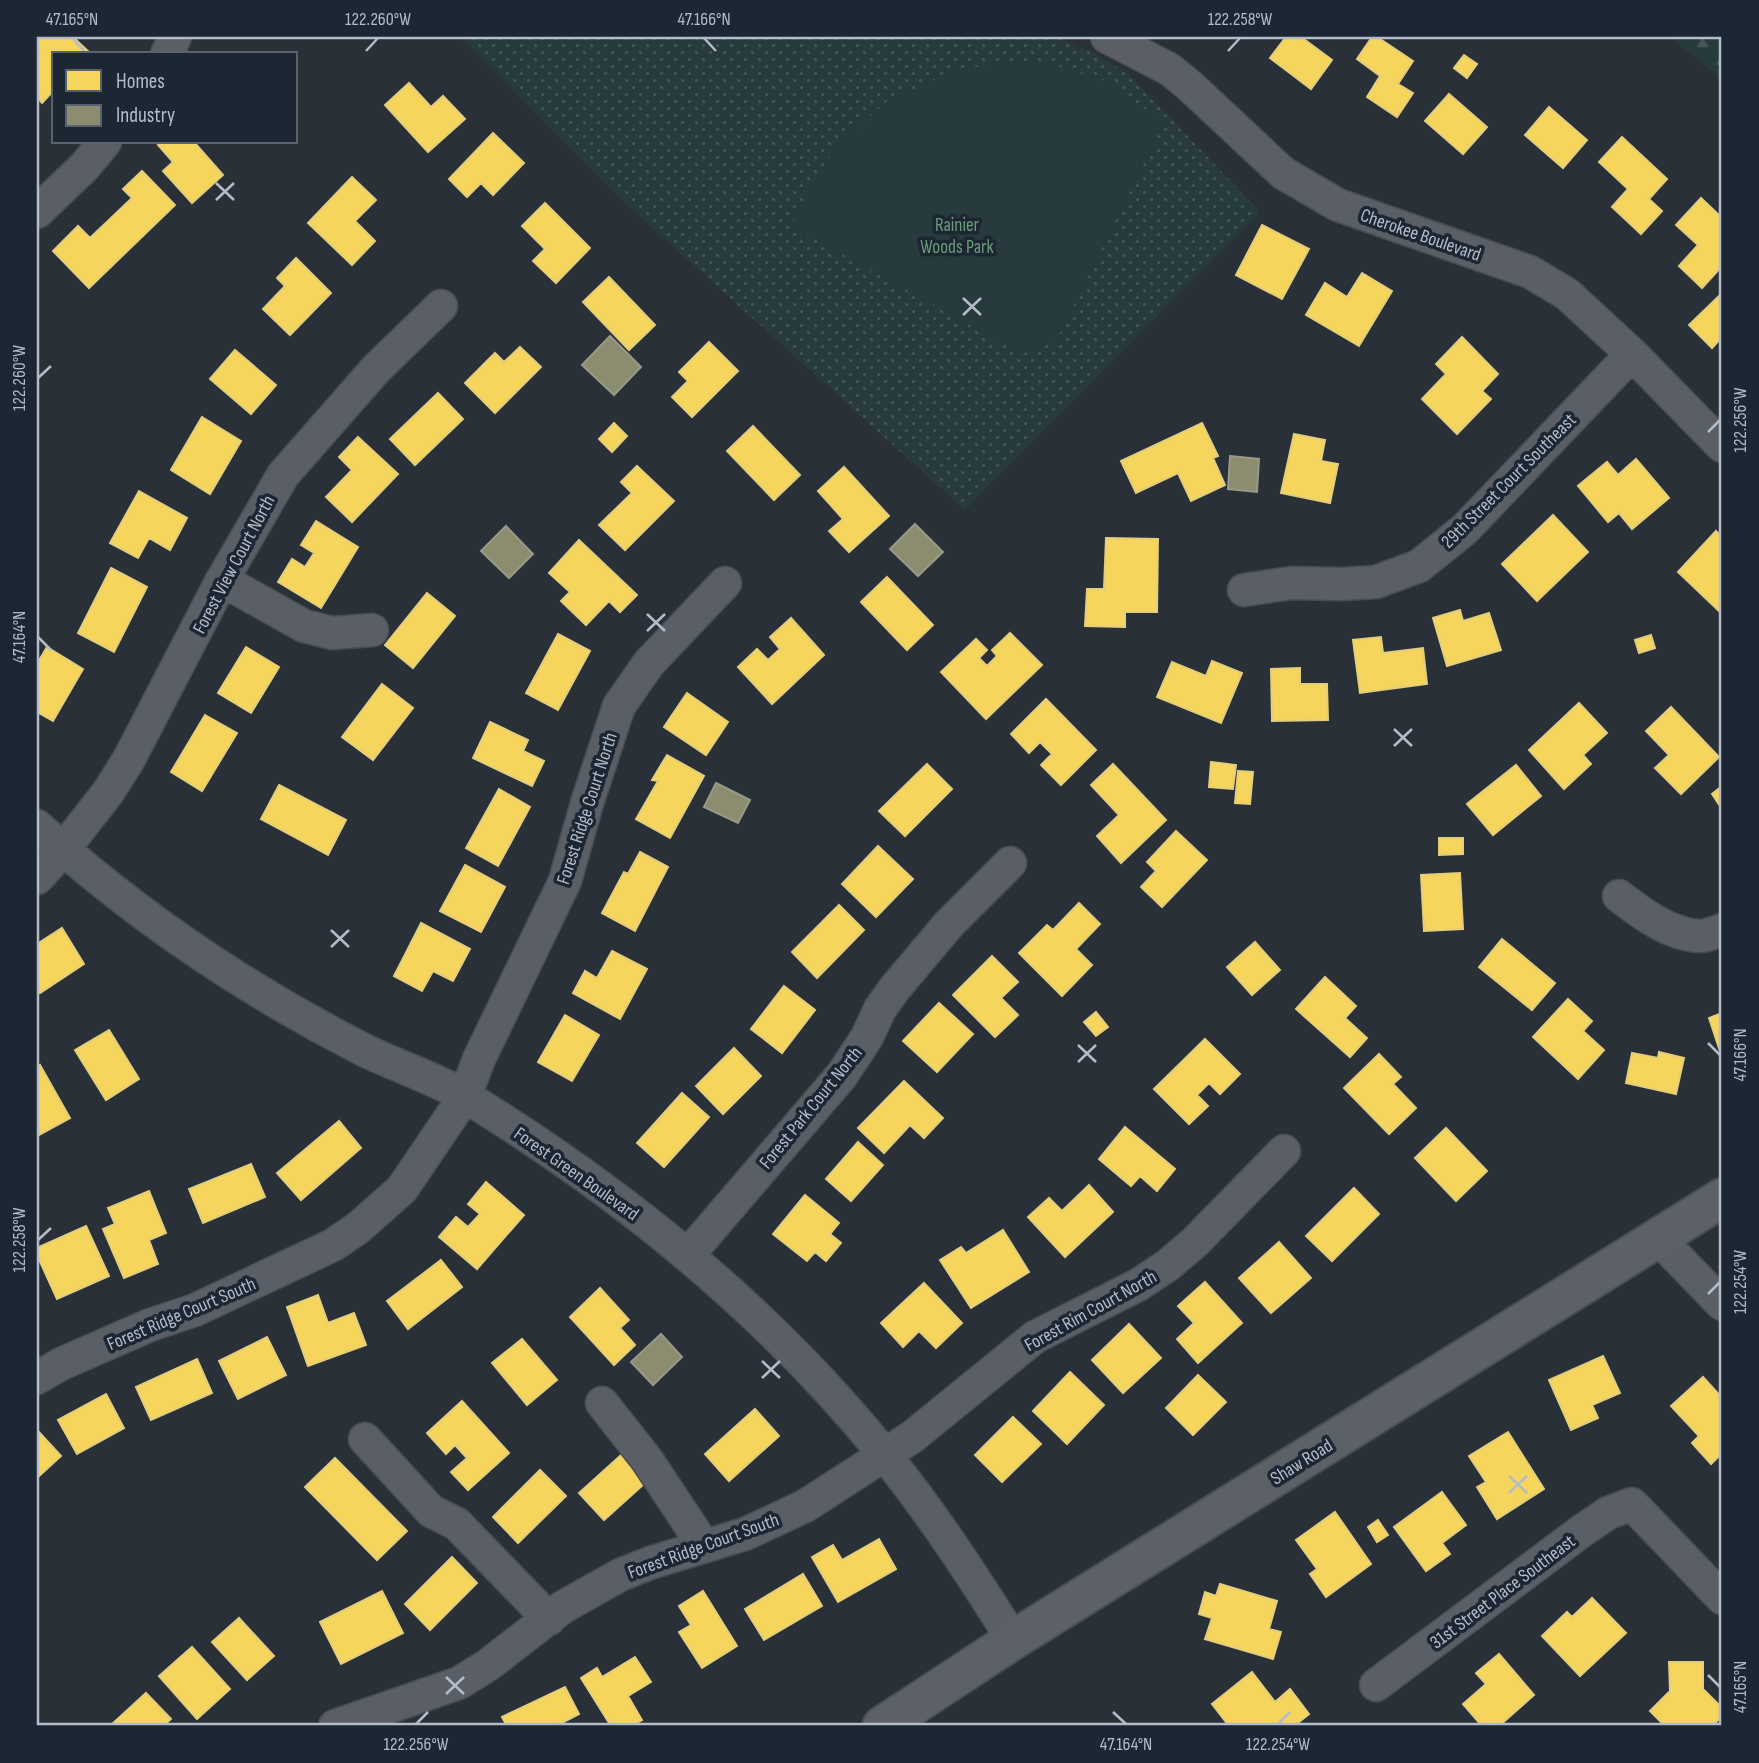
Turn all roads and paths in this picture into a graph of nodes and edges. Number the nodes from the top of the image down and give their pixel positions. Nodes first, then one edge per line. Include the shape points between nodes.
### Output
1 (1107, 37) edge
2 (103, 144) edge
3 (37, 212) edge
4 (441, 306) dead end
5 (1632, 354) junction
6 (1722, 446) edge
7 (222, 580) junction
8 (726, 583) dead end
9 (1244, 590) dead end
10 (372, 630) dead end
11 (37, 826) edge
12 (63, 850) junction
13 (1010, 863) dead end
14 (37, 878) edge
15 (1619, 896) dead end
16 (1722, 930) edge
17 (465, 1096) junction
18 (1283, 1151) dead end
19 (1722, 1198) edge
20 (1659, 1239) junction
21 (688, 1255) junction
22 (1722, 1304) edge
23 (37, 1378) edge
24 (603, 1403) dead end
25 (365, 1440) dead end
26 (885, 1455) junction
27 (704, 1546) junction
28 (1722, 1598) edge
29 (549, 1619) junction
30 (1013, 1640) junction
31 (1376, 1685) dead end
32 (335, 1726) edge
33 (882, 1726) edge

1 - 5 street, Cherokee Boulevard via 1169,69 1283,173 1338,205 1530,272 1567,294
2 - 3 street
4 - 7 street, Forest View Court North via 376,369 283,475
5 - 6 street, Cherokee Boulevard
5 - 9 street, 29th Street Court Southeast via 1465,529 1419,566 1376,582 1291,583
7 - 10 street via 304,626 332,633
7 - 12 street, Forest View Court North via 129,759
8 - 17 street, Forest Ridge Court North via 649,663 619,706 565,881
11 - 12 street, Forest Green Boulevard
12 - 14 street, Forest View Court North
12 - 17 street, Forest Green Boulevard via 173,936 258,992 363,1049
13 - 21 street, Forest Park Court North via 949,924 895,988 842,1075
15 - 16 street via 1670,929 1701,936
17 - 21 street, Forest Green Boulevard via 610,1194
17 - 23 street, Forest Ridge Court South via 402,1189 333,1245
18 - 26 street, Forest Rim Court North via 1168,1265 1035,1337
19 - 20 main road, Shaw Road
20 - 22 street
20 - 30 main road, Shaw Road
21 - 26 street, Forest Green Boulevard via 772,1330
24 - 27 street
25 - 29 street via 431,1511 457,1524
26 - 27 street, Forest Ridge Court South via 805,1506 745,1534
26 - 30 street, Forest Green Boulevard via 967,1565
27 - 29 street, Forest Ridge Court South via 620,1575
28 - 31 street, 31st Street Place Southeast via 1632,1504 1583,1530
29 - 32 street, Forest Ridge Court South via 459,1683
30 - 33 main road, Shaw Road

